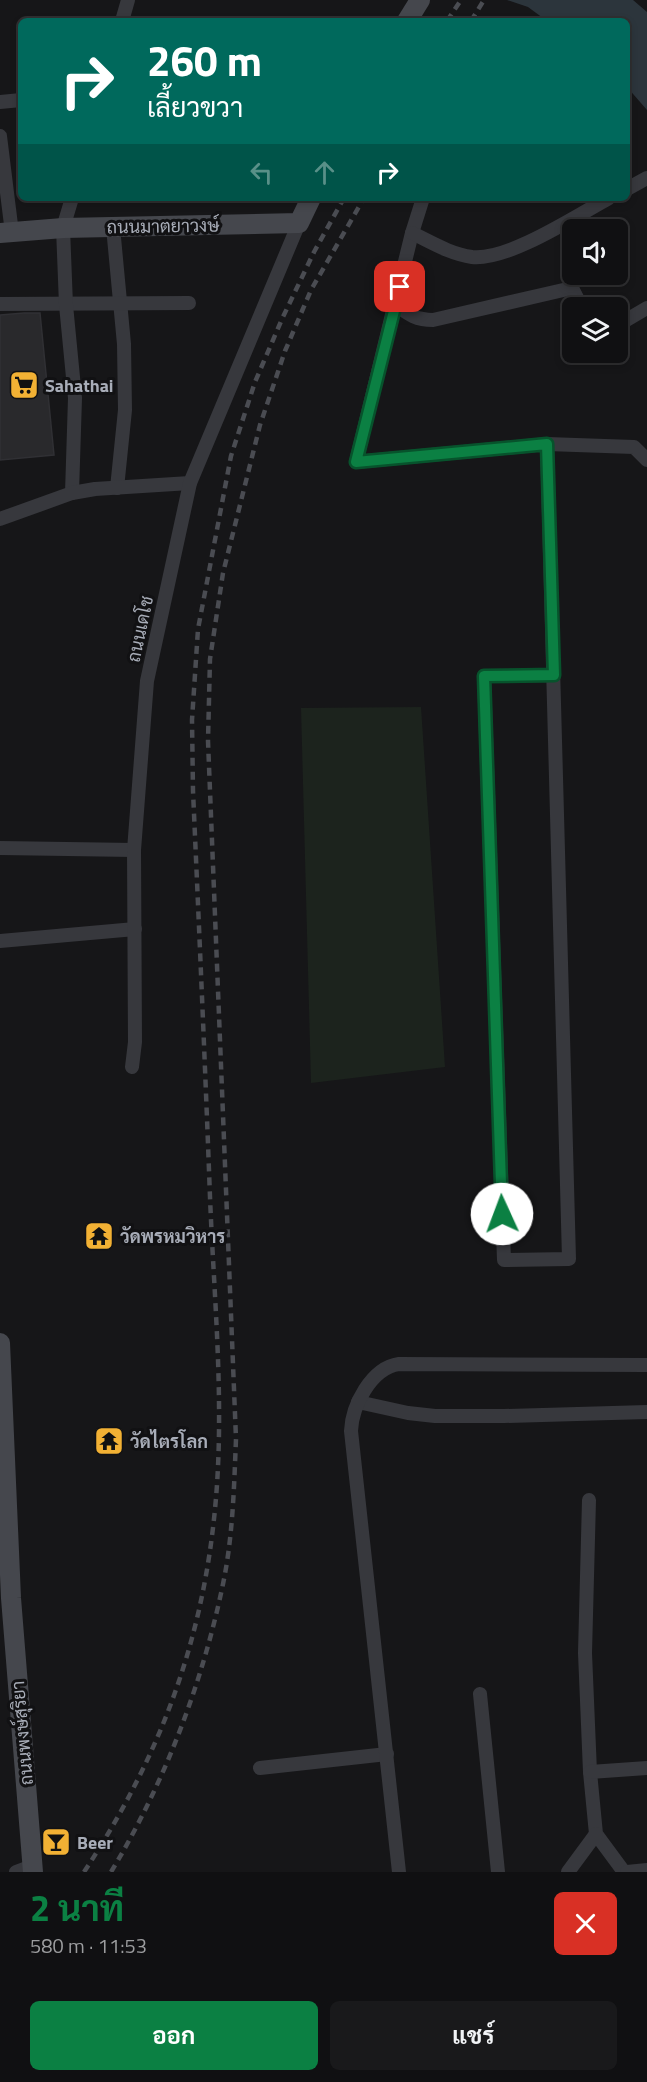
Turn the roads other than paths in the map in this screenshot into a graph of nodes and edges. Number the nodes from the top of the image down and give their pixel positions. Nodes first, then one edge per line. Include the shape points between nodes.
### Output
1 (128, 0) edge
2 (123, 18) edge
3 (18, 100) edge
4 (0, 102) edge
5 (0, 136) edge
6 (647, 178) edge
7 (630, 187) edge
8 (71, 201) edge
9 (310, 201) edge
10 (422, 201) edge
11 (604, 201) edge
12 (299, 223) junction
13 (113, 227) junction
14 (63, 228) junction
15 (6, 233) edge
16 (412, 233) junction
17 (576, 297) edge
18 (189, 303) dead end
19 (0, 304) edge
20 (120, 304) junction
21 (66, 305) junction
22 (396, 305) junction
23 (647, 308) edge
24 (628, 319) edge
25 (547, 444) junction
26 (647, 460) edge
27 (190, 483) junction
28 (117, 488) junction
29 (72, 492) junction
30 (0, 519) edge
31 (554, 675) junction
32 (0, 848) edge
33 (134, 850) junction
34 (135, 929) junction
35 (0, 941) edge
36 (132, 1067) dead end
37 (0, 1343) edge
38 (647, 1365) edge
39 (1, 1390) edge
40 (358, 1402) junction
41 (647, 1412) edge
42 (589, 1500) dead end
43 (480, 1694) dead end
44 (387, 1754) junction
45 (260, 1768) dead end
46 (647, 1768) edge
47 (590, 1772) junction
48 (596, 1834) junction
49 (27, 1870) edge
50 (647, 1870) edge
51 (399, 1872) edge
52 (498, 1872) edge
53 (568, 1872) edge
54 (626, 1872) edge

1 - 2 street
3 - 4 street
5 - 15 street
6 - 7 street
8 - 14 street
9 - 12 main road
10 - 16 street
11 - 16 street via 521,246 492,256 452,253
12 - 13 main road, ถนนมาตยาวงษ์
12 - 27 street, ถนนเดโช
13 - 14 main road, ถนนมาตยาวงษ์
13 - 20 street
14 - 15 main road, ถนนมาตยาวงษ์
14 - 21 street
16 - 22 street
17 - 22 street via 572,288 422,320
18 - 20 street
19 - 21 street
20 - 21 street
20 - 28 street via 125,410
21 - 29 street via 75,398
22 - 25 street via 356,462
23 - 24 street
25 - 26 street via 634,447
25 - 31 street
27 - 28 street
27 - 33 street, ถนนเดโช via 147,681
28 - 29 street
29 - 30 street
31 - 31 street via 484,676 504,1260 569,1259
32 - 33 street
33 - 34 street, ถนนเดโช
34 - 35 street
34 - 36 street, ถนนเดโช
37 - 39 main road, ถนนพงษ์สุริยา
38 - 40 street via 399,1364 383,1371
39 - 49 main road, ถนนพงษ์สุริยา
40 - 41 street via 435,1416
40 - 44 street via 351,1431
42 - 47 street via 585,1653
43 - 52 street
44 - 45 street
44 - 51 street
46 - 47 street
47 - 48 street
48 - 53 street
48 - 54 street
50 - 54 street

